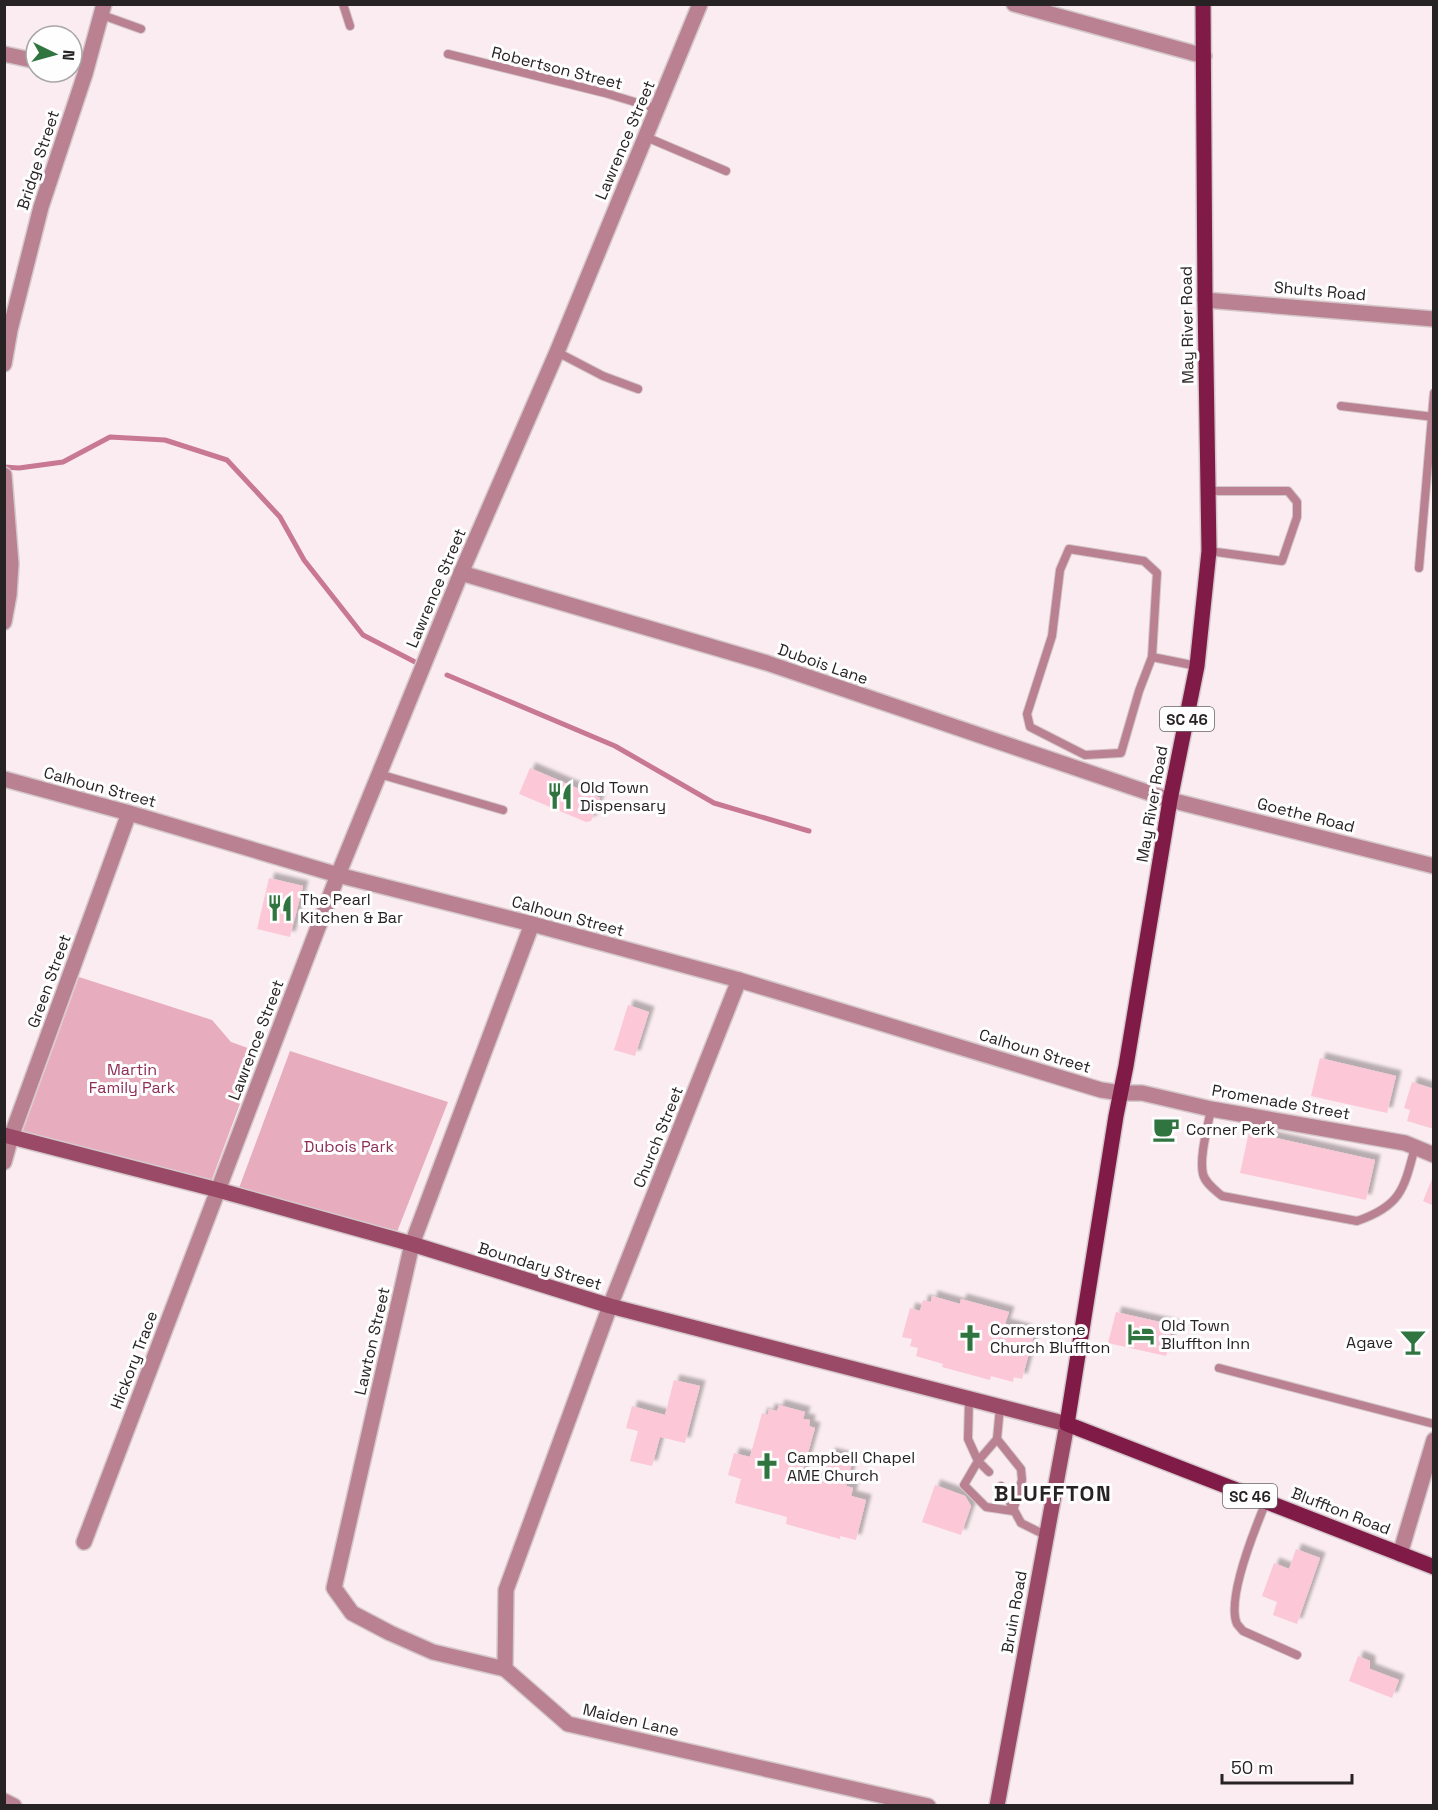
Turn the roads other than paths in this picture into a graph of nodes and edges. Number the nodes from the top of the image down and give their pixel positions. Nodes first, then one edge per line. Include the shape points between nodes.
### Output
1 (343, 4) edge
2 (700, 4) edge
3 (1014, 4) edge
4 (1203, 4) edge
5 (1045, 8) edge
6 (103, 10) edge
7 (350, 26) dead end
8 (141, 29) dead end
9 (4, 54) edge
10 (448, 54) dead end
11 (1204, 56) junction
12 (24, 58) edge
13 (84, 59) edge
14 (76, 84) edge
15 (658, 109) junction
16 (646, 137) junction
17 (726, 171) dead end
18 (1204, 300) junction
19 (1434, 319) edge
20 (557, 352) junction
21 (4, 364) edge
22 (638, 389) dead end
23 (1434, 393) edge
24 (1341, 406) dead end
25 (1432, 417) edge
26 (4, 475) edge
27 (1208, 491) junction
28 (1209, 551) junction
29 (1419, 568) dead end
30 (461, 573) junction
31 (4, 622) edge
32 (1152, 657) junction
33 (1197, 666) junction
34 (379, 774) junction
35 (4, 779) edge
36 (1170, 800) junction
37 (503, 810) dead end
38 (129, 813) junction
39 (1434, 866) edge
40 (338, 875) junction
41 (532, 924) junction
42 (739, 980) junction
43 (1121, 1093) junction
44 (1211, 1108) junction
45 (8, 1136) edge
46 (1416, 1147) junction
47 (1434, 1155) edge
48 (4, 1162) edge
49 (218, 1190) junction
50 (412, 1244) junction
51 (610, 1306) junction
52 (1219, 1368) dead end
53 (969, 1400) junction
54 (1000, 1407) junction
55 (1067, 1424) junction
56 (1434, 1424) edge
57 (997, 1439) junction
58 (1434, 1440) edge
59 (978, 1461) junction
60 (989, 1472) dead end
61 (1001, 1486) dead end
62 (1266, 1502) junction
63 (1013, 1511) junction
64 (1047, 1536) junction
65 (84, 1542) dead end
66 (1400, 1554) junction
67 (1434, 1567) edge
68 (1297, 1655) dead end
69 (505, 1669) junction
70 (4, 1801) edge
71 (14, 1806) edge
72 (928, 1806) edge
73 (997, 1806) edge

1 - 7 lane
2 - 15 street, Lawrence Street
3 - 5 street
4 - 11 main road, May River Road / SC 46
5 - 11 street
6 - 8 lane
6 - 13 street, Bridge Street
9 - 12 street
10 - 15 lane, Robertson Street
11 - 18 main road, May River Road / SC 46
14 - 21 street, Bridge Street via 41,207
15 - 16 street, Lawrence Street
16 - 17 lane
16 - 20 street, Lawrence Street
18 - 19 street, Shults Road
18 - 27 main road, May River Road / SC 46
20 - 22 lane
20 - 30 street, Lawrence Street
23 - 25 lane
24 - 25 lane
25 - 29 lane
26 - 31 street via 11,564
27 - 28 main road, May River Road / SC 46
27 - 28 lane via 1287,491 1297,502 1297,518 1282,561
28 - 33 main road, May River Road / SC 46
30 - 34 street, Lawrence Street
30 - 36 street, Dubois Lane via 767,663
32 - 32 lane via 1157,573 1144,561 1069,549 1060,570 1052,636 1026,714 1030,727 1085,755 1121,753
32 - 33 lane
33 - 36 main road, May River Road / SC 46
34 - 37 lane
34 - 40 street, Lawrence Street
35 - 38 street, Calhoun Street
36 - 39 street, Goethe Road
36 - 43 main road, May River Road / SC 46
38 - 40 street, Calhoun Street
38 - 45 street, Green Street
40 - 41 street, Calhoun Street
40 - 49 street, Lawrence Street
41 - 42 street, Calhoun Street
41 - 50 street, Lawton Street
42 - 43 street, Calhoun Street
42 - 51 street, Church Street
43 - 44 street, Promenade Street via 1142,1093
43 - 55 main road, May River Road / SC 46
44 - 46 street, Promenade Street
44 - 46 lane via 1203,1176 1222,1196 1357,1221 1376,1215 1400,1194
45 - 48 street, Green Street
45 - 49 street, Boundary Street
46 - 47 street, Promenade Street
49 - 50 street, Boundary Street
49 - 65 street, Hickory Trace
50 - 51 street, Boundary Street
50 - 69 street, Lawton Street via 334,1588 352,1613 390,1633 434,1652
51 - 53 street, Boundary Street
51 - 69 street via 506,1590
52 - 56 lane
53 - 54 street, Boundary Street
53 - 59 lane via 968,1439
54 - 55 street, Boundary Street
54 - 57 lane
55 - 62 main road, Bluffton Road / SC 46
55 - 64 street, Bruin Road
57 - 59 lane
57 - 63 lane via 1021,1469 1022,1480
58 - 66 street
59 - 60 lane
59 - 63 lane via 964,1485 987,1507
61 - 63 lane
62 - 66 main road, Bluffton Road / SC 46
62 - 68 lane via 1242,1568 1235,1616 1243,1631
63 - 64 lane via 1021,1523
64 - 73 street, Bruin Road
66 - 67 main road, Bluffton Road / SC 46
69 - 72 street, Maiden Lane via 568,1724
70 - 71 street

